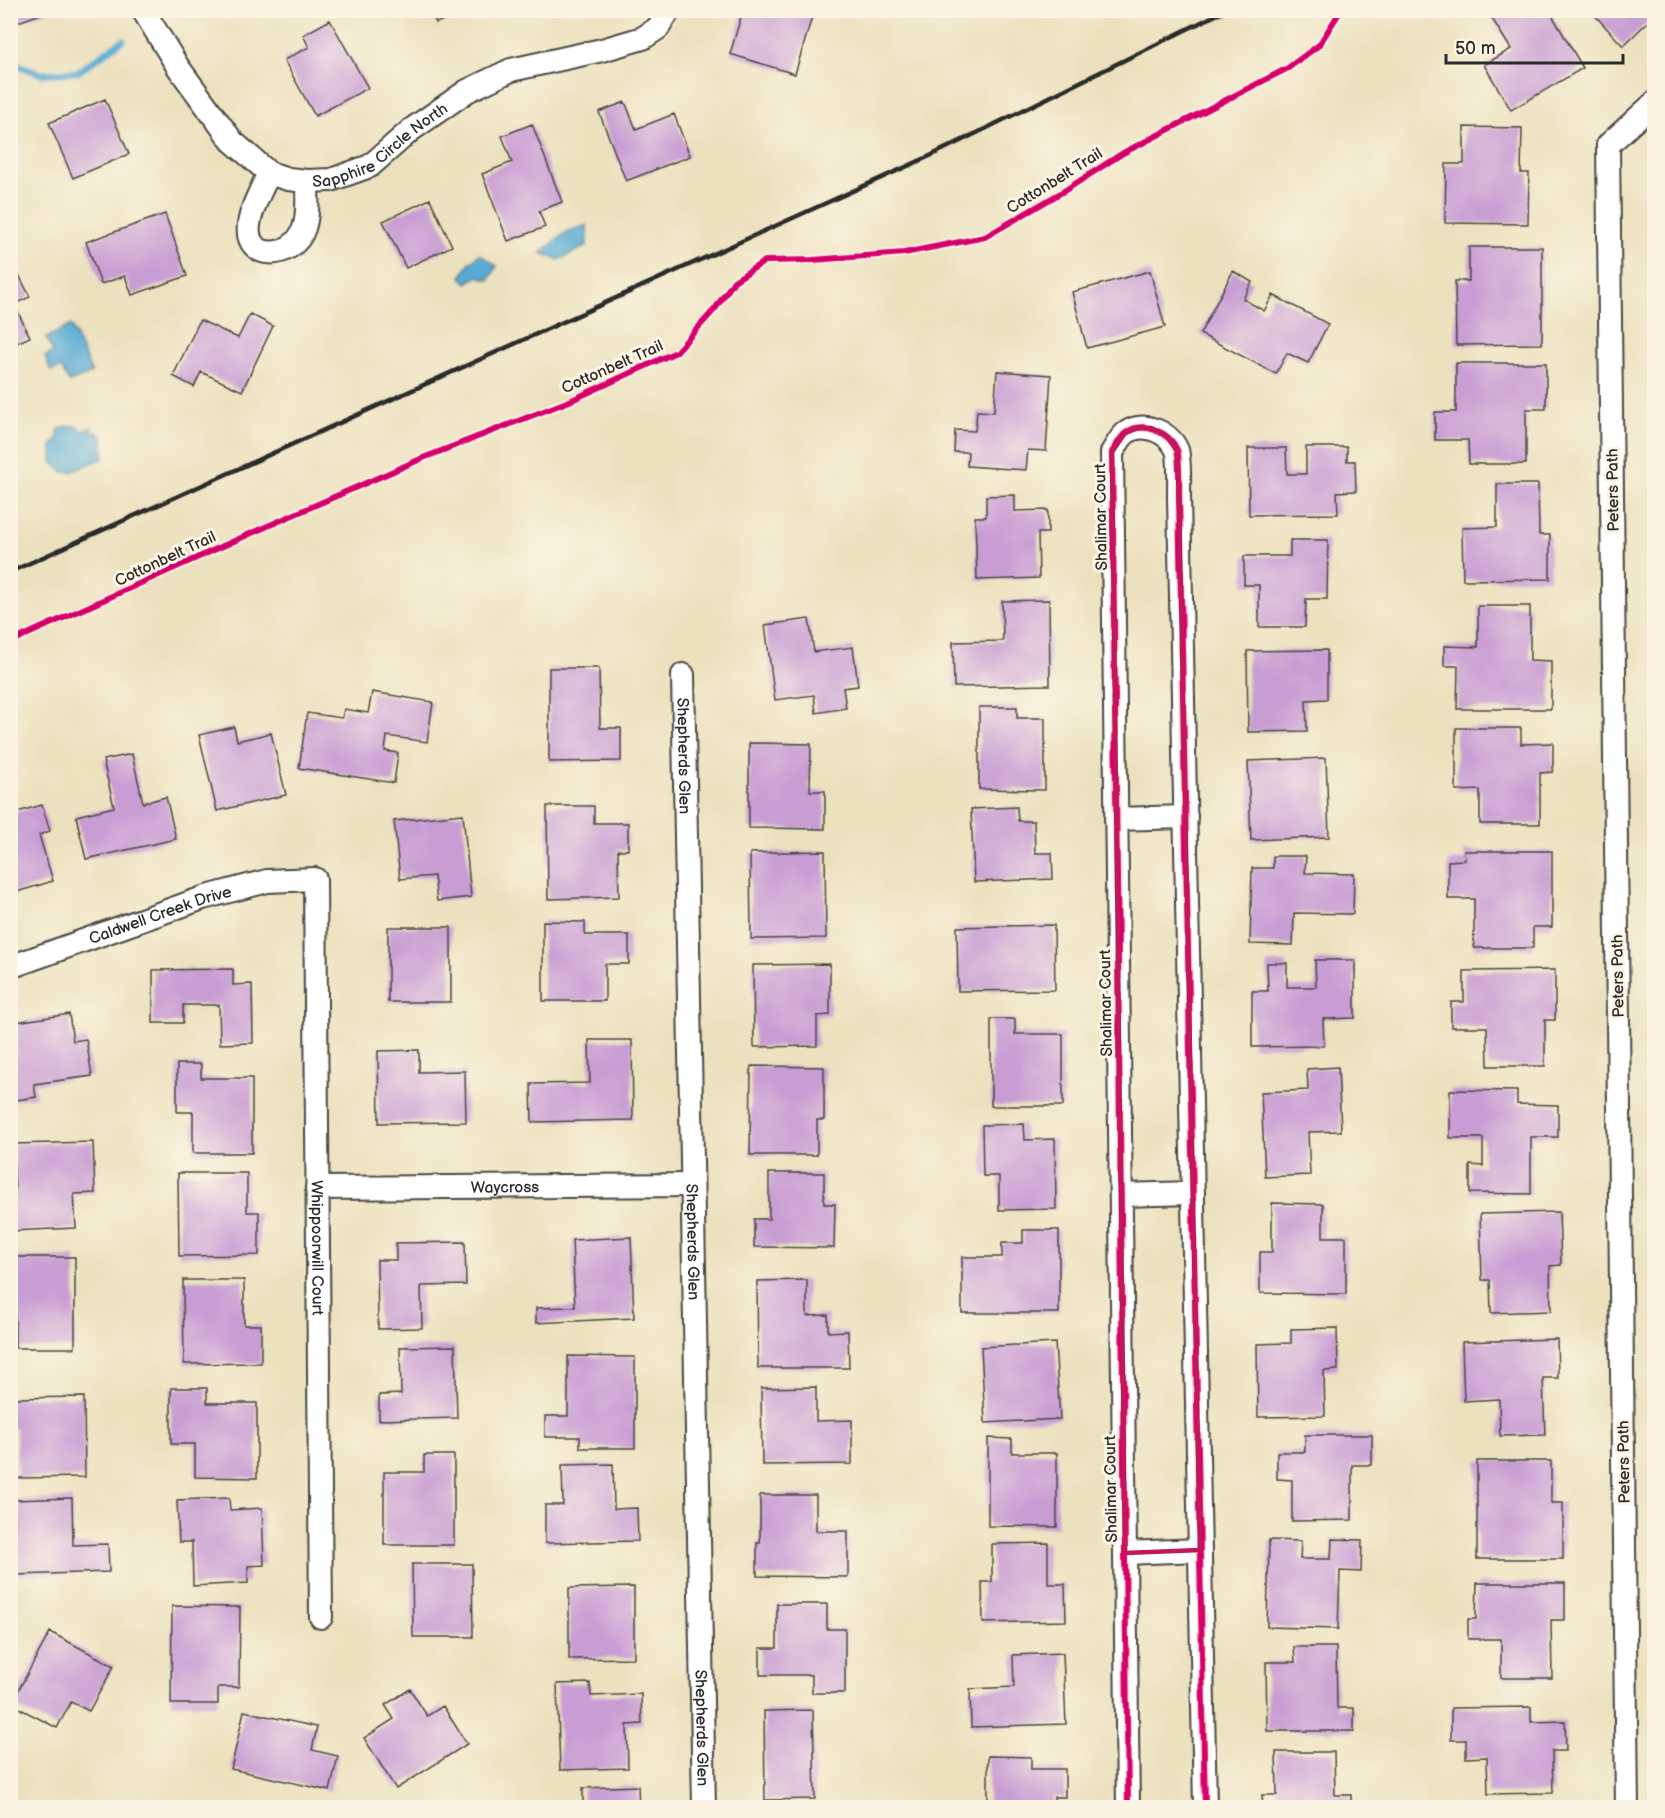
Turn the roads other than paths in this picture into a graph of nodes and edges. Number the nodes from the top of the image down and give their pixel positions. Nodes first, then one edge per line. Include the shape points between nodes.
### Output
1 (143, 10) edge
2 (669, 10) edge
3 (1654, 103) edge
4 (269, 173) junction
5 (307, 181) junction
6 (683, 675) dead end
7 (1186, 817) junction
8 (1116, 819) junction
9 (315, 879) joint
10 (10, 967) edge
11 (692, 1185) junction
12 (317, 1188) junction
13 (1193, 1193) junction
14 (1121, 1195) junction
15 (1200, 1550) junction
16 (1125, 1553) junction
17 (321, 1617) dead end
18 (704, 1808) edge
19 (1128, 1808) edge
20 (1205, 1808) edge
21 (1627, 1808) edge

1 - 4 street, Sapphire Circle North via 178,67 232,141
2 - 5 street, Sapphire Circle North via 658,28 643,38 511,70 466,91 411,130 370,166 331,180
3 - 21 street, Peters Path via 1608,145
4 - 5 street, Sapphire Circle North
4 - 5 street via 248,226 255,246 264,252 286,250 297,242 304,229
6 - 11 street, Shepherds Glen
7 - 8 street
7 - 8 street, Shalimar Court via 1177,451 1167,436 1151,428 1138,428 1125,433 1112,452
7 - 13 street, Shalimar Court
8 - 14 street, Shalimar Court
9 - 10 street, Caldwell Creek Drive via 267,881 203,898
9 - 12 street, Whippoorwill Court
11 - 12 street, Waycross
11 - 18 street, Shepherds Glen
12 - 17 street, Whippoorwill Court
13 - 14 street
13 - 15 street, Shalimar Court
14 - 16 street, Shalimar Court
15 - 16 street, Shalimar Court
15 - 20 street, Shalimar Court
16 - 19 street, Shalimar Court

